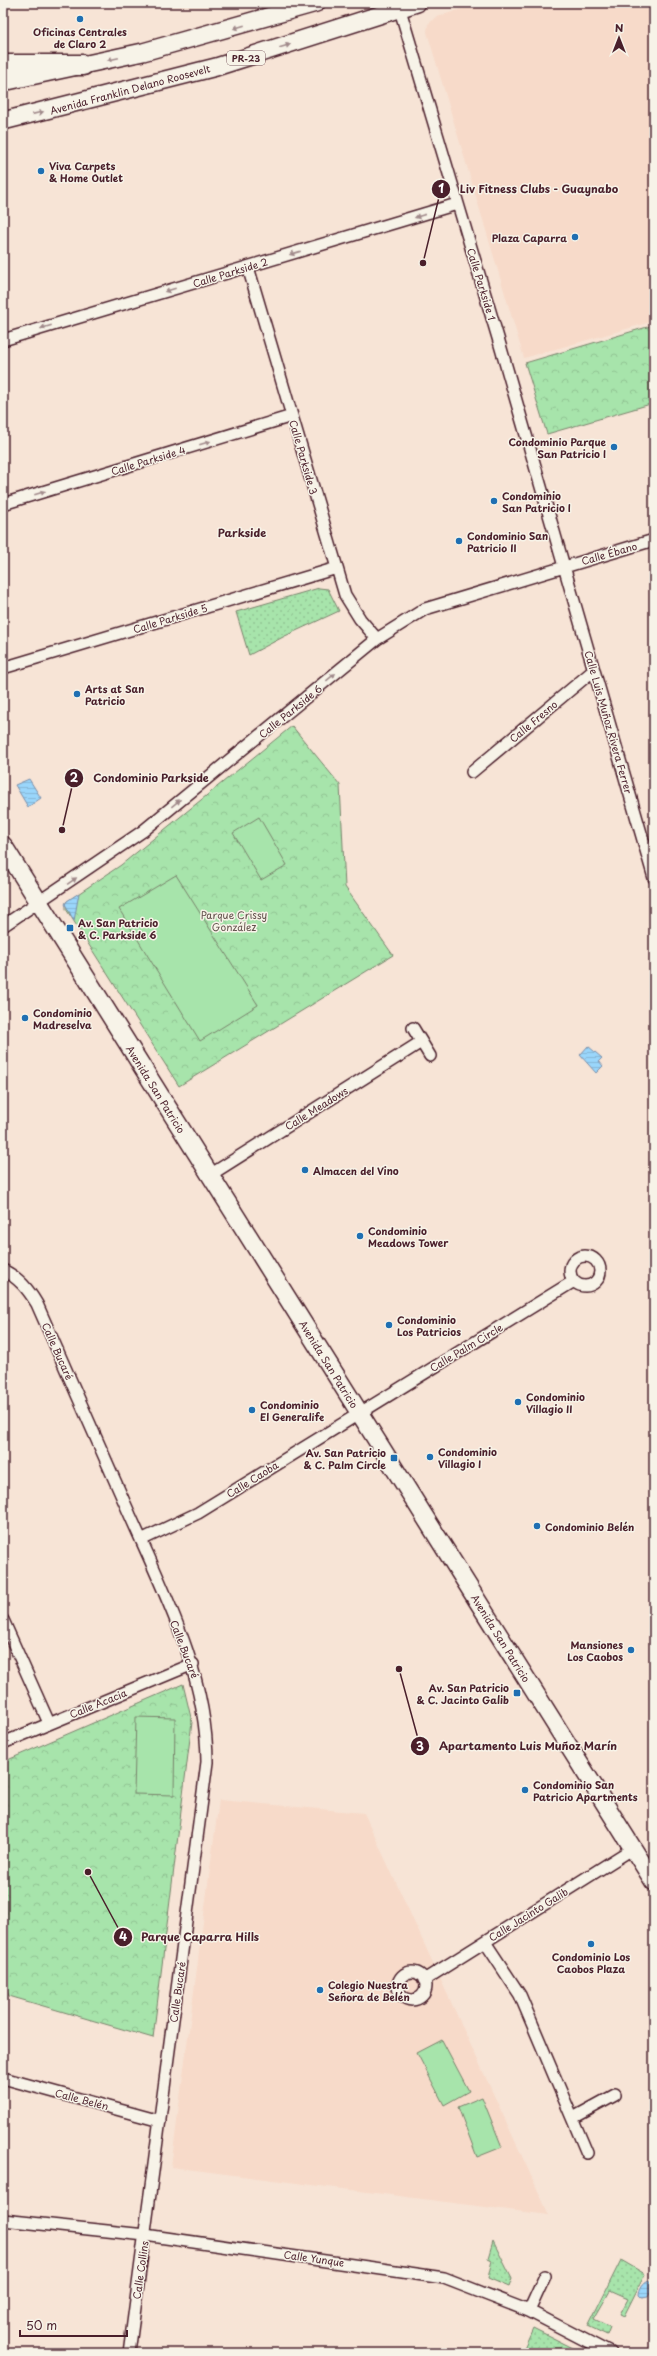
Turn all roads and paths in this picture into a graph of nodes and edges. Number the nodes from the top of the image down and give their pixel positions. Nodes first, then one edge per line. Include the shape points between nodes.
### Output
1 (316, 3) edge
2 (417, 3) edge
3 (398, 6) edge
4 (3, 65) edge
5 (83, 65) junction
6 (3, 82) edge
7 (3, 121) edge
8 (457, 204) junction
9 (248, 267) junction
10 (3, 340) edge
11 (292, 416) junction
12 (3, 504) edge
13 (654, 540) edge
14 (564, 566) junction
15 (337, 568) junction
16 (377, 639) junction
17 (3, 668) edge
18 (594, 670) junction
19 (472, 772) dead end
20 (3, 845) edge
21 (654, 878) edge
22 (40, 903) junction
23 (3, 926) edge
24 (413, 1028) dead end
25 (421, 1042) junction
26 (430, 1056) dead end
27 (210, 1175) junction
28 (3, 1270) edge
29 (574, 1281) dead end
30 (359, 1412) junction
31 (141, 1540) junction
32 (3, 1620) edge
33 (193, 1664) junction
34 (49, 1723) junction
35 (3, 1743) edge
36 (632, 1849) junction
37 (654, 1882) edge
38 (485, 1942) junction
39 (424, 1980) dead end
40 (3, 2078) edge
41 (615, 2095) dead end
42 (573, 2118) junction
43 (160, 2122) junction
44 (587, 2153) dead end
45 (151, 2187) joint
46 (3, 2220) edge
47 (145, 2235) junction
48 (545, 2276) dead end
49 (529, 2311) junction
50 (129, 2353) edge
51 (610, 2353) edge

1 -> 5 main road via 224,31
2 - 3 main road, Avenida Franklin Delano Roosevelt / PR-23
7 -> 3 main road, Avenida Franklin Delano Roosevelt / PR-23 via 216,67
3 - 8 street, Calle Parkside 1
4 - 5 highway
5 - 6 main road
8 -> 9 street, Calle Parkside 2
8 - 14 street, Calle Parkside 1
9 -> 10 street, Calle Parkside 2
9 - 11 street, Calle Parkside 3
12 -> 11 street, Calle Parkside 4
11 - 15 street, Calle Parkside 3
13 - 14 street, Calle Ébano
14 - 16 street, Calle Parkside 6 via 425,609
14 - 18 street, Calle Luis Muñoz Rivera Ferrer
15 - 16 street, Calle Parkside 3 via 346,595 360,619
15 - 17 street, Calle Parkside 5
22 -> 16 street, Calle Parkside 6 via 143,831
18 - 19 street, Calle Fresno
18 - 21 street, Calle Luis Muñoz Rivera Ferrer
20 - 22 main road, Avenida San Patricio
22 - 23 street
22 - 27 main road, Avenida San Patricio
24 - 25 street
25 - 26 street
25 - 27 street, Calle Meadows
27 - 30 main road, Avenida San Patricio
28 - 31 street, Calle Bucaré via 19,1281 37,1304
29 - 30 street, Calle Palm Circle
30 - 31 street, Calle Caoba via 198,1513
30 - 36 main road, Avenida San Patricio
31 - 33 street, Calle Bucaré
32 - 34 street
33 - 34 street, Calle Acacia
33 - 43 street, Calle Bucaré via 204,1710 208,1762
34 - 35 street, Calle Acacia
36 - 37 main road, Avenida San Patricio
36 - 38 street, Calle Jacinto Galib
38 - 39 street, Calle Jacinto Galib
38 - 42 street via 520,1995
40 - 43 street, Calle Belén
41 - 42 street
42 - 44 street
43 - 45 street, Calle Bucaré
45 - 47 street, Calle Collins
46 - 47 street, Calle Yunque
47 - 49 street, Calle Yunque via 404,2270 444,2278
47 - 50 street, Calle Collins
48 - 49 street
49 - 51 street, Calle Yunque

